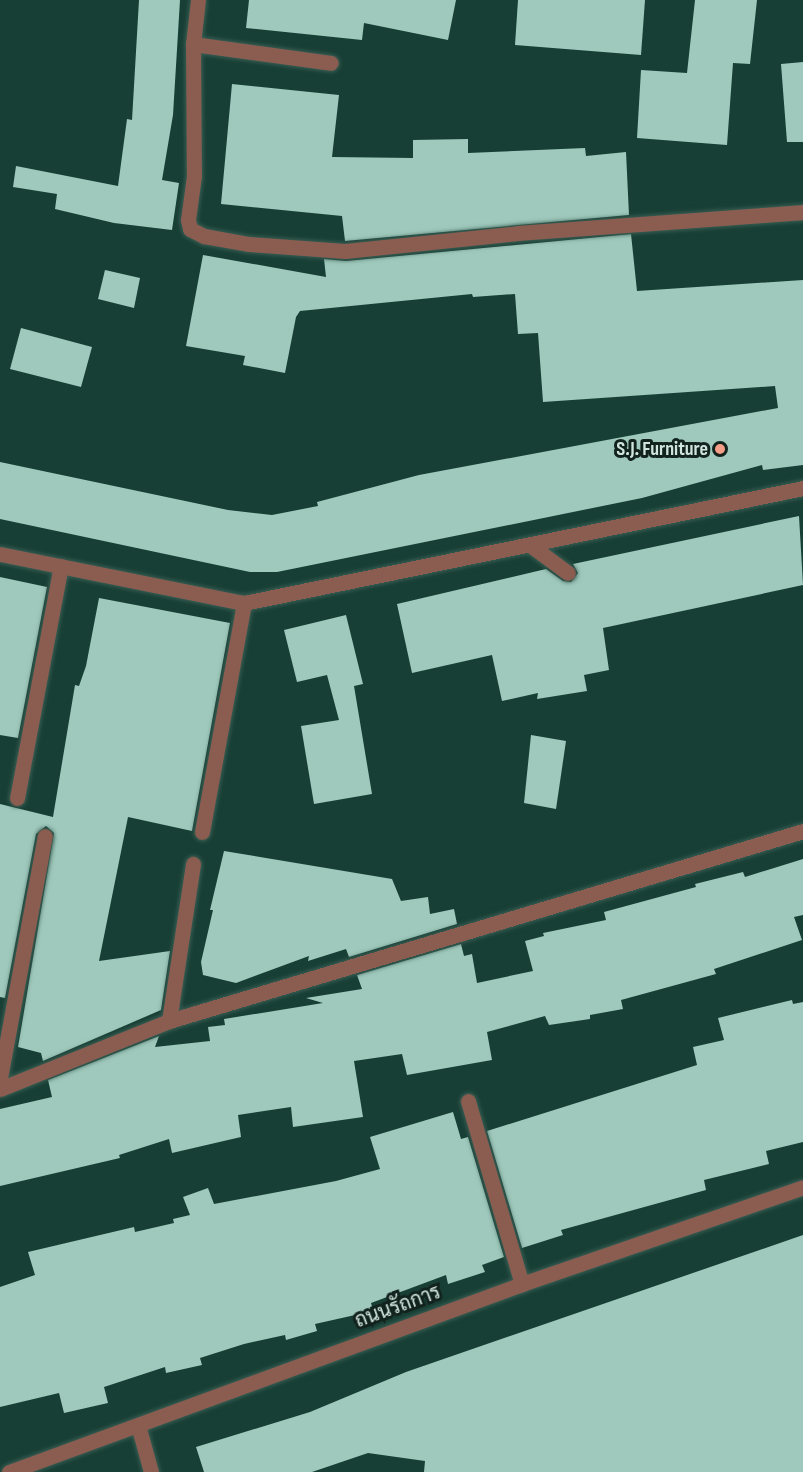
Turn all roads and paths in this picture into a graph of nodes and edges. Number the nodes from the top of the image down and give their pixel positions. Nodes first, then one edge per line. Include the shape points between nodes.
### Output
1 (198, 0) edge
2 (193, 44) junction
3 (331, 63) dead end
4 (803, 212) edge
5 (803, 488) edge
6 (530, 545) junction
7 (0, 554) edge
8 (61, 566) junction
9 (568, 573) dead end
10 (244, 603) junction
11 (17, 798) dead end
12 (803, 831) edge
13 (202, 832) dead end
14 (45, 836) dead end
15 (193, 864) dead end
16 (169, 1021) junction
17 (0, 1078) edge
18 (0, 1089) edge
19 (468, 1101) dead end
20 (803, 1187) edge
21 (522, 1284) junction
22 (138, 1425) junction
23 (9, 1472) edge
24 (151, 1472) edge

1 - 2 street
2 - 3 street
2 - 4 street via 194,176 188,220 190,229 204,236 249,244 345,251 518,233
5 - 6 street
6 - 9 street
6 - 10 street
7 - 8 street
8 - 10 street
8 - 11 street
10 - 13 street
12 - 16 street
14 - 17 street
15 - 16 street
16 - 18 street
19 - 21 street
20 - 21 street, ถนนรัถการ
21 - 22 street, ถนนรัถการ
22 - 23 street, ถนนรัถการ
22 - 24 street

